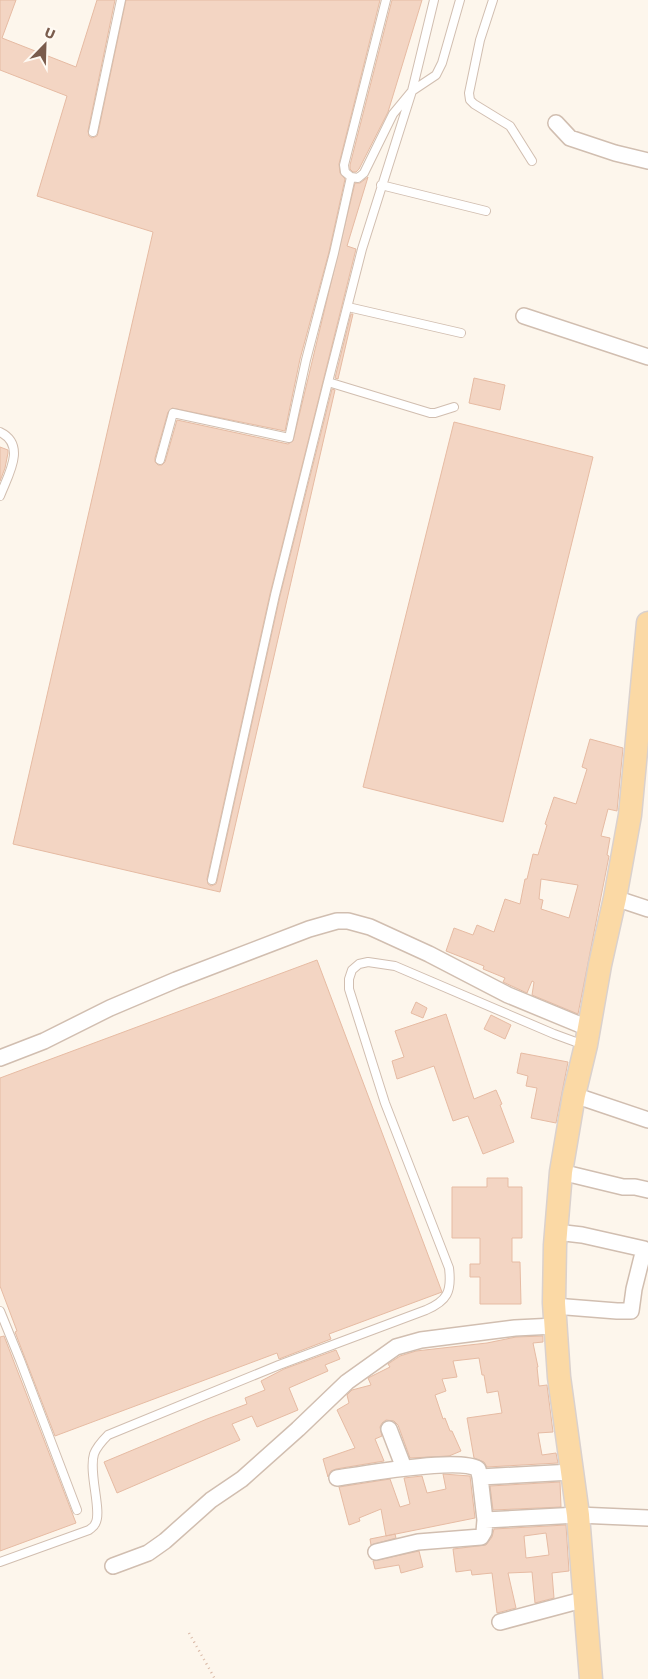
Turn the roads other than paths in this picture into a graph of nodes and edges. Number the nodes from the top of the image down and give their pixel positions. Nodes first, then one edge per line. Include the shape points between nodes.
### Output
1 (121, 0) edge
2 (386, 0) edge
3 (434, 0) edge
4 (460, 0) edge
5 (493, 0) edge
6 (412, 91) junction
7 (556, 123) dead end
8 (92, 132) dead end
9 (532, 161) dead end
10 (648, 161) edge
11 (351, 177) junction
12 (381, 185) junction
13 (486, 211) dead end
14 (348, 306) junction
15 (524, 316) dead end
16 (461, 333) dead end
17 (648, 357) edge
18 (328, 382) junction
19 (454, 407) dead end
20 (0, 432) edge
21 (160, 460) dead end
22 (0, 496) edge
23 (648, 623) edge
24 (212, 880) dead end
25 (615, 898) junction
26 (648, 909) edge
27 (587, 1036) junction
28 (0, 1058) edge
29 (574, 1095) junction
30 (648, 1120) edge
31 (561, 1172) junction
32 (648, 1190) edge
33 (556, 1232) junction
34 (0, 1311) edge
35 (554, 1316) junction
36 (389, 1429) dead end
37 (404, 1468) junction
38 (572, 1472) junction
39 (480, 1477) junction
40 (337, 1478) dead end
41 (77, 1510) dead end
42 (578, 1515) junction
43 (648, 1518) edge
44 (485, 1520) junction
45 (376, 1552) dead end
46 (0, 1562) edge
47 (113, 1566) dead end
48 (586, 1599) junction
49 (500, 1622) dead end
50 (591, 1679) edge

1 - 8 lane
2 - 11 lane via 344,165 345,172
3 - 6 lane
4 - 6 lane via 436,75
5 - 9 lane via 468,93 474,104 510,126
6 - 11 lane via 389,120 364,174 358,178
6 - 12 lane
7 - 10 street via 570,138
11 - 21 lane via 289,438 173,413
12 - 13 lane
12 - 14 lane
14 - 16 lane
14 - 18 lane
15 - 17 street
18 - 19 lane via 430,413
18 - 24 lane via 275,595
20 - 22 lane via 9,436 15,448
23 - 25 main road via 630,815
25 - 26 street
25 - 27 main road
27 - 28 street via 429,954 370,927 348,921 309,929 176,980
27 - 29 main road
27 - 46 lane via 554,1034 395,966 368,962 358,964 352,970 349,989 385,1103 449,1268 451,1281 445,1299 426,1310 279,1365 108,1435 94,1453 96,1524 89,1530
29 - 30 street
29 - 31 main road
31 - 32 street
31 - 33 main road
33 - 35 main road
33 - 35 street via 644,1249 631,1311
34 - 41 lane
35 - 38 main road
35 - 47 street via 515,1328 421,1340 396,1347 347,1382 242,1479 211,1500 165,1541 148,1553
36 - 37 street
37 - 39 street via 468,1465 478,1470
37 - 40 street
38 - 39 street
38 - 42 main road
39 - 44 street
42 - 43 street
42 - 44 street
42 - 48 main road
44 - 45 street via 481,1537 418,1542
48 - 49 street
48 - 50 main road

